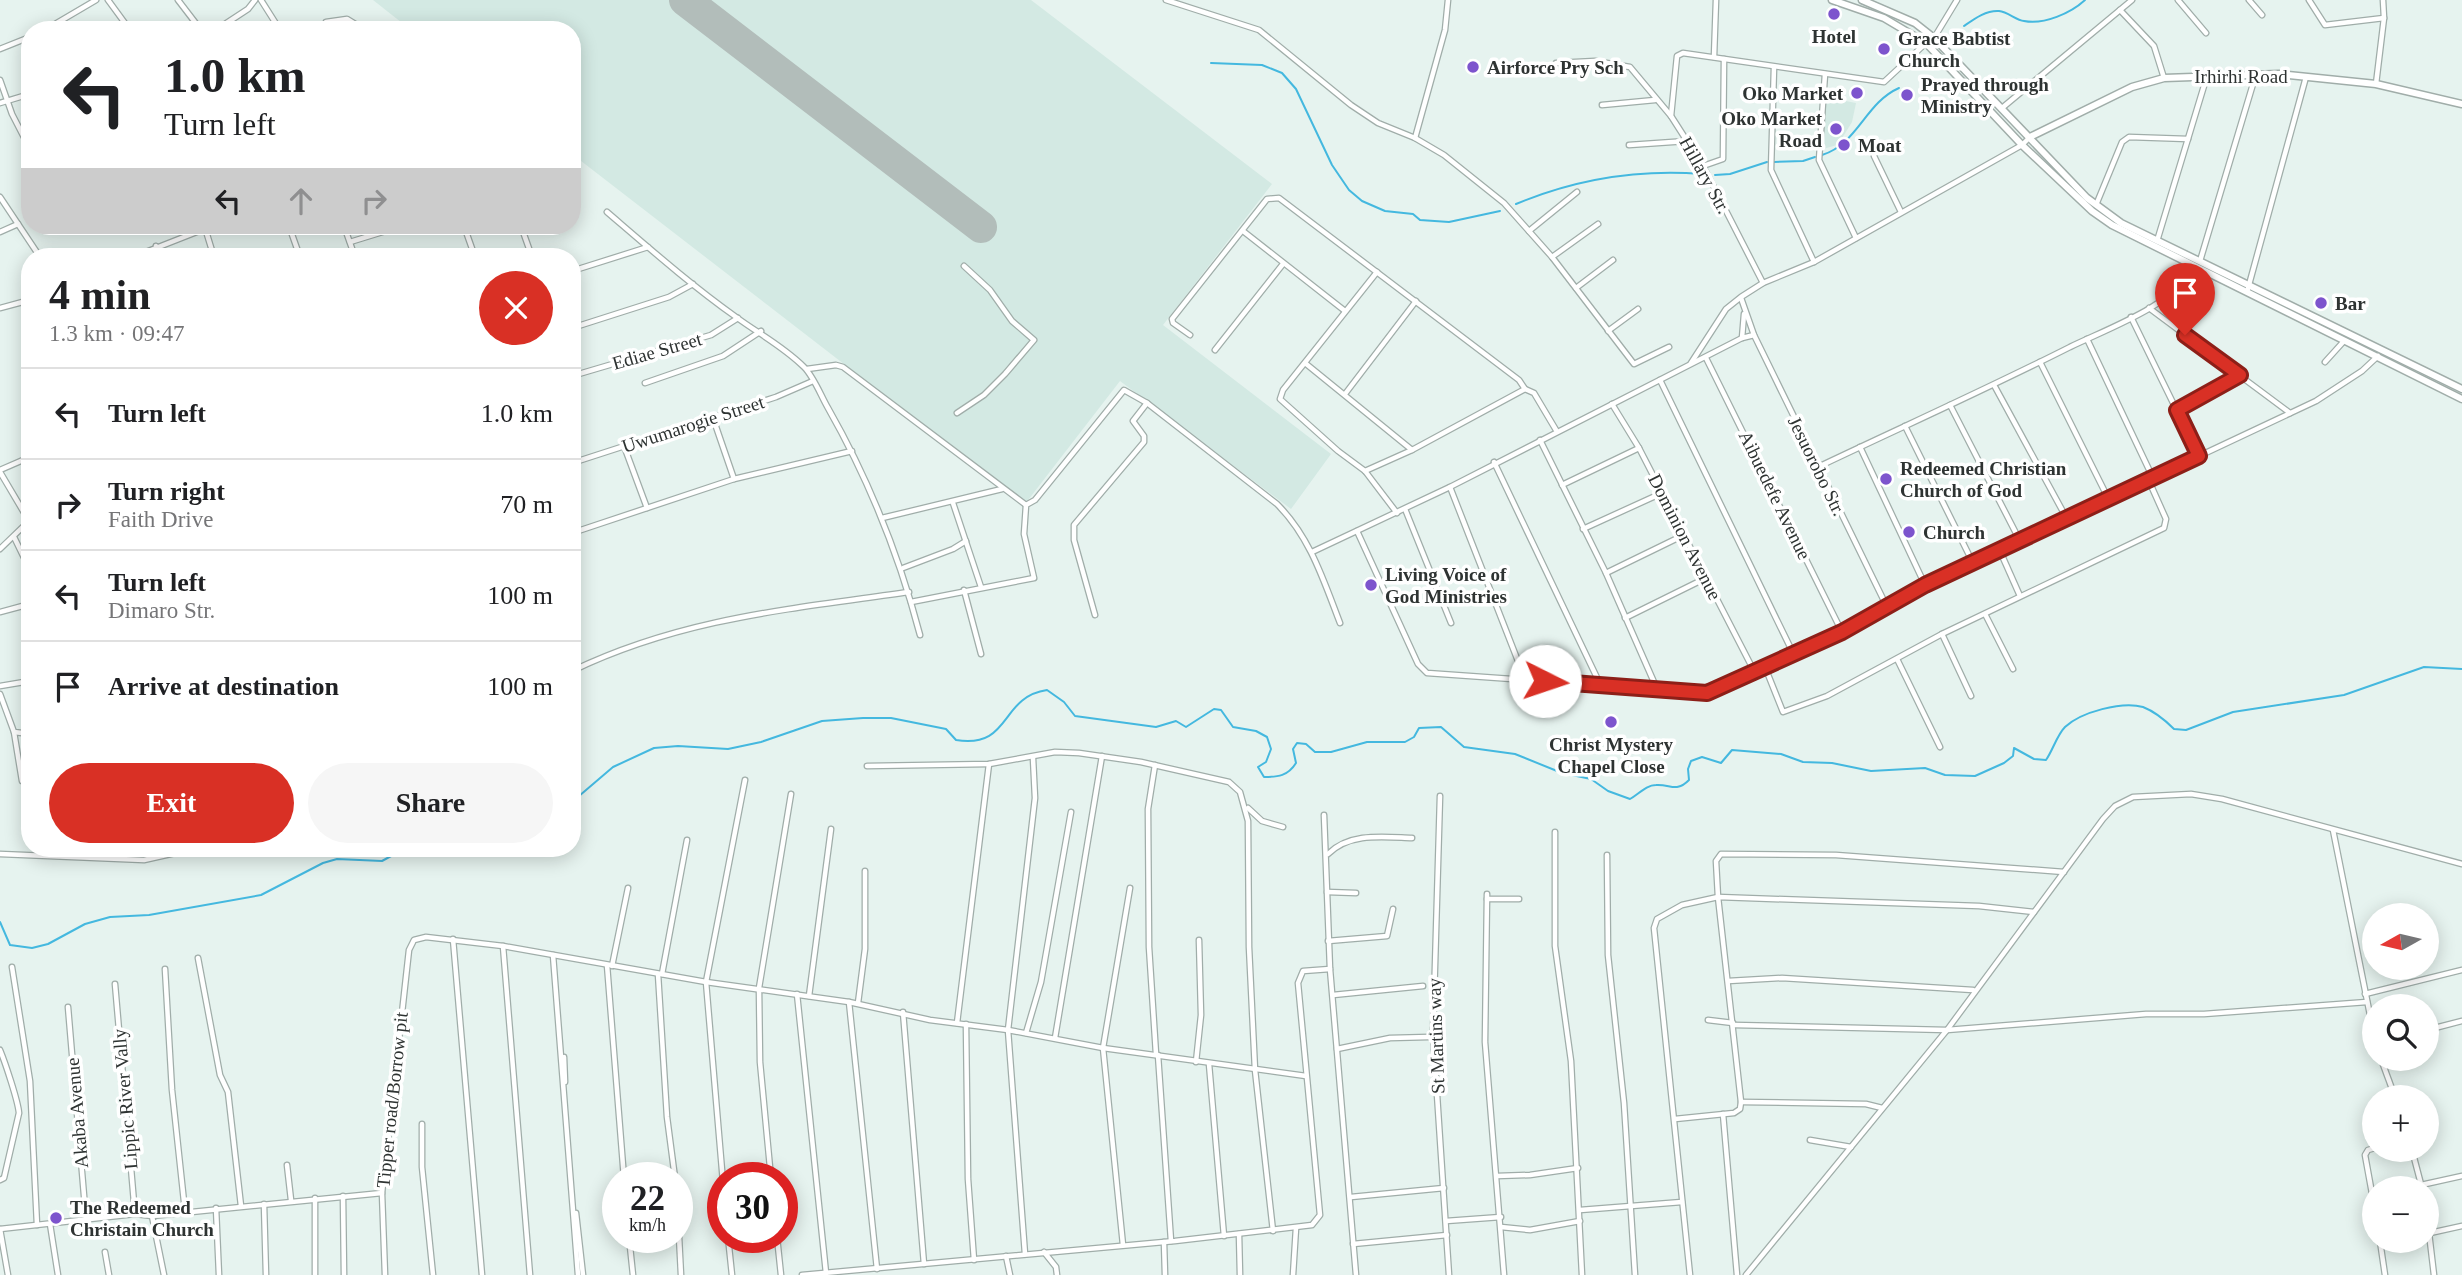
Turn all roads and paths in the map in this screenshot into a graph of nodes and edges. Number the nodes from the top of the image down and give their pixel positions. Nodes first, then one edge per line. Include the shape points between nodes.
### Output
1 (96, 0) edge
2 (108, 0) edge
3 (178, 0) edge
4 (255, 0) edge
5 (261, 0) edge
6 (1166, 0) edge
7 (1448, 0) edge
8 (1716, 0) edge
9 (1832, 0) edge
10 (1862, 0) edge
11 (1957, 0) edge
12 (2133, 0) edge
13 (2178, 0) edge
14 (2249, 0) edge
15 (2309, 0) edge
16 (2383, 0) edge
17 (2120, 10) junction
18 (2262, 15) dead end
19 (2384, 18) junction
20 (60, 21) edge
21 (123, 21) edge
22 (194, 21) edge
23 (230, 21) edge
24 (274, 21) edge
25 (333, 21) edge
26 (350, 21) edge
27 (2206, 33) dead end
28 (1934, 38) junction
29 (21, 41) edge
30 (1926, 43) junction
31 (0, 49) edge
32 (1714, 57) junction
33 (1724, 58) junction
34 (1556, 63) dead end
35 (1774, 67) junction
36 (2256, 73) junction
37 (1825, 74) junction
38 (2207, 75) junction
39 (2306, 76) junction
40 (2164, 78) junction
41 (0, 80) edge
42 (2376, 84) junction
43 (21, 97) edge
44 (1656, 100) junction
45 (7, 101) junction
46 (0, 103) edge
47 (2462, 104) edge
48 (1602, 105) dead end
49 (2003, 108) junction
50 (1671, 116) junction
51 (21, 130) edge
52 (2030, 136) junction
53 (1415, 138) junction
54 (2188, 139) junction
55 (1687, 141) junction
56 (1629, 145) dead end
57 (2022, 145) junction
58 (1874, 156) dead end
59 (1703, 166) junction
60 (1577, 192) dead end
61 (0, 197) edge
62 (2096, 206) junction
63 (607, 212) dead end
64 (1901, 212) junction
65 (1598, 224) dead end
66 (20, 226) joint
67 (1243, 231) junction
68 (1529, 231) junction
69 (0, 232) edge
70 (186, 235) edge
71 (347, 235) edge
72 (373, 235) edge
73 (1856, 238) junction
74 (2157, 241) junction
75 (350, 242) junction
76 (156, 246) joint
77 (648, 247) junction
78 (152, 248) edge
79 (352, 248) edge
80 (1552, 257) junction
81 (1613, 260) dead end
82 (2200, 261) junction
83 (1814, 262) junction
84 (1283, 264) junction
85 (964, 266) dead end
86 (581, 268) edge
87 (2197, 269) junction
88 (1377, 272) junction
89 (1763, 283) junction
90 (693, 284) junction
91 (1576, 288) junction
92 (2247, 289) junction
93 (1741, 297) junction
94 (1416, 300) junction
95 (21, 302) edge
96 (0, 308) edge
97 (2149, 308) junction
98 (1638, 309) dead end
99 (1345, 311) junction
100 (1745, 313) junction
101 (2132, 317) junction
102 (738, 318) junction
103 (581, 325) edge
104 (761, 331) junction
105 (1608, 331) junction
106 (1190, 335) dead end
107 (1754, 335) junction
108 (1742, 338) junction
109 (2087, 339) junction
110 (2345, 340) junction
111 (1669, 347) dead end
112 (1215, 350) dead end
113 (2379, 355) junction
114 (1706, 358) junction
115 (2040, 362) junction
116 (2325, 362) dead end
117 (1305, 363) junction
118 (1691, 364) junction
119 (807, 369) junction
120 (581, 373) edge
121 (2240, 375) junction
122 (1660, 380) junction
123 (813, 381) junction
124 (645, 383) dead end
125 (1994, 386) junction
126 (2462, 389) edge
127 (1525, 390) junction
128 (1345, 394) junction
129 (2462, 399) edge
130 (1147, 403) junction
131 (1612, 404) junction
132 (1950, 405) junction
133 (2177, 410) junction
134 (957, 413) dead end
135 (2290, 413) junction
136 (713, 418) junction
137 (1905, 426) junction
138 (1556, 430) junction
139 (1540, 440) junction
140 (624, 446) junction
141 (1860, 447) junction
142 (1639, 448) junction
143 (1412, 450) junction
144 (852, 451) junction
145 (2199, 456) junction
146 (581, 460) edge
147 (21, 461) edge
148 (1494, 463) junction
149 (1818, 467) junction
150 (0, 471) edge
151 (1365, 471) junction
152 (734, 479) junction
153 (2151, 480) junction
154 (1562, 485) junction
155 (1450, 486) junction
156 (1003, 489) junction
157 (1662, 493) junction
158 (2109, 499) junction
159 (953, 503) junction
160 (1026, 505) junction
161 (21, 507) edge
162 (647, 508) junction
163 (1405, 509) junction
164 (1397, 513) junction
165 (882, 518) junction
166 (2067, 519) junction
167 (1583, 529) junction
168 (21, 530) edge
169 (581, 530) edge
170 (1357, 531) junction
171 (1684, 535) junction
172 (14, 537) junction
173 (966, 541) junction
174 (2020, 541) junction
175 (0, 549) edge
176 (21, 551) edge
177 (2000, 551) junction
178 (1312, 552) junction
179 (1973, 563) junction
180 (903, 568) dead end
181 (1605, 573) junction
182 (1706, 578) junction
183 (1925, 585) junction
184 (981, 587) junction
185 (964, 590) junction
186 (909, 592) junction
187 (2020, 596) junction
188 (911, 602) junction
189 (21, 606) edge
190 (1887, 607) junction
191 (0, 612) edge
192 (1985, 614) junction
193 (1095, 615) dead end
194 (1625, 618) junction
195 (1340, 622) dead end
196 (1451, 623) dead end
197 (1842, 632) junction
198 (1942, 634) junction
199 (919, 635) dead end
200 (981, 654) dead end
201 (1794, 655) junction
202 (1897, 659) junction
203 (581, 667) edge
204 (1765, 667) junction
205 (2013, 669) dead end
206 (1755, 671) junction
207 (1525, 679) junction
208 (21, 682) edge
209 (1600, 684) junction
210 (0, 686) edge
211 (1658, 690) junction
212 (0, 694) edge
213 (1971, 696) dead end
214 (14, 732) junction
215 (21, 733) edge
216 (1940, 747) dead end
217 (1102, 756) junction
218 (1033, 758) junction
219 (989, 764) junction
220 (1155, 765) junction
221 (867, 766) dead end
222 (21, 775) edge
223 (745, 780) dead end
224 (791, 794) dead end
225 (1440, 796) dead end
226 (1246, 805) junction
227 (1071, 812) dead end
228 (1324, 815) dead end
229 (1283, 827) dead end
230 (831, 830) dead end
231 (2333, 830) junction
232 (1555, 832) dead end
233 (1412, 838) dead end
234 (687, 840) dead end
235 (0, 853) edge
236 (21, 854) edge
237 (1327, 854) junction
238 (1607, 855) dead end
239 (82, 857) edge
240 (157, 857) edge
241 (2462, 864) edge
242 (865, 871) dead end
243 (2064, 872) junction
244 (628, 888) dead end
245 (1130, 888) dead end
246 (1327, 892) junction
247 (1356, 893) dead end
248 (1717, 897) junction
249 (1519, 899) dead end
250 (1393, 909) dead end
251 (2034, 912) junction
252 (453, 939) junction
253 (1199, 940) dead end
254 (1328, 941) junction
255 (503, 946) junction
256 (553, 956) junction
257 (198, 958) dead end
258 (609, 965) junction
259 (12, 967) dead end
260 (1330, 969) junction
261 (165, 970) dead end
262 (2462, 970) edge
263 (660, 974) junction
264 (1728, 981) junction
265 (706, 982) junction
266 (114, 984) dead end
267 (1423, 986) dead end
268 (759, 988) junction
269 (1973, 990) dead end
270 (797, 994) junction
271 (2365, 994) joint
272 (1332, 995) junction
273 (809, 996) junction
274 (849, 1002) junction
275 (2362, 1002) edge
276 (858, 1003) junction
277 (68, 1007) dead end
278 (903, 1012) junction
279 (1708, 1020) dead end
280 (2462, 1021) edge
281 (957, 1023) junction
282 (965, 1024) junction
283 (1733, 1024) junction
284 (2439, 1027) edge
285 (1007, 1030) junction
286 (1947, 1030) junction
287 (1026, 1033) junction
288 (1429, 1037) dead end
289 (1055, 1038) junction
290 (1103, 1048) junction
291 (0, 1049) edge
292 (1338, 1049) junction
293 (1157, 1054) junction
294 (564, 1057) dead end
295 (513, 1061) dead end
296 (1196, 1062) junction
297 (1209, 1064) junction
298 (1255, 1070) junction
299 (1306, 1076) junction
300 (1741, 1102) junction
301 (1882, 1108) junction
302 (1723, 1114) junction
303 (1675, 1119) junction
304 (422, 1124) dead end
305 (1810, 1140) dead end
306 (1850, 1147) junction
307 (623, 1162) edge
308 (673, 1162) edge
309 (721, 1162) edge
310 (769, 1162) edge
311 (287, 1165) dead end
312 (1578, 1168) junction
313 (2462, 1175) edge
314 (1497, 1176) junction
315 (0, 1180) edge
316 (2439, 1182) edge
317 (1444, 1188) junction
318 (382, 1193) junction
319 (343, 1196) junction
320 (1352, 1197) junction
321 (315, 1198) junction
322 (291, 1200) junction
323 (1682, 1202) dead end
324 (264, 1204) junction
325 (241, 1206) junction
326 (1630, 1206) junction
327 (216, 1208) junction
328 (1580, 1210) junction
329 (185, 1211) junction
330 (135, 1214) junction
331 (152, 1216) junction
332 (1501, 1217) junction
333 (86, 1219) junction
334 (1446, 1221) junction
335 (1580, 1221) junction
336 (50, 1224) junction
337 (37, 1225) junction
338 (2462, 1226) edge
339 (1501, 1227) junction
340 (1296, 1228) junction
341 (0, 1229) edge
342 (1273, 1231) junction
343 (2439, 1231) edge
344 (1239, 1234) junction
345 (1447, 1235) junction
346 (1224, 1236) junction
347 (1171, 1241) junction
348 (1164, 1242) junction
349 (1353, 1244) junction
350 (1123, 1245) junction
351 (104, 1252) dead end
352 (1044, 1252) junction
353 (631, 1253) edge
354 (680, 1253) edge
355 (730, 1253) edge
356 (779, 1253) edge
357 (2382, 1253) edge
358 (2432, 1253) edge
359 (1025, 1254) junction
360 (1006, 1256) junction
361 (974, 1260) junction
362 (924, 1264) junction
363 (877, 1269) junction
364 (826, 1273) edge
365 (858, 1273) edge
366 (8, 1275) edge
367 (58, 1275) edge
368 (109, 1275) edge
369 (164, 1275) edge
370 (219, 1275) edge
371 (266, 1275) edge
372 (315, 1275) edge
373 (344, 1275) edge
374 (385, 1275) edge
375 (433, 1275) edge
376 (482, 1275) edge
377 (531, 1275) edge
378 (580, 1275) edge
379 (633, 1275) edge
380 (681, 1275) edge
381 (732, 1275) edge
382 (781, 1275) edge
383 (803, 1275) edge
384 (808, 1275) edge
385 (1010, 1275) edge
386 (1057, 1275) edge
387 (1165, 1275) edge
388 (1240, 1275) edge
389 (1293, 1275) edge
390 (1356, 1275) edge
391 (1448, 1275) edge
392 (1504, 1275) edge
393 (1582, 1275) edge
394 (1635, 1275) edge
395 (1690, 1275) edge
396 (1737, 1275) edge
397 (1746, 1275) edge
398 (2385, 1275) edge
399 (2434, 1275) edge

1 - 20 street
2 - 21 street
3 - 22 street
4 - 23 street
5 - 24 street
6 - 53 street via 1259,30 1351,105 1378,123
7 - 53 street via 1445,30
8 - 32 street
9 - 30 main road via 1884,18
10 - 28 main road via 1915,23
11 - 28 street
12 - 17 street
13 - 27 street
14 - 18 street
15 - 19 street via 2325,25
16 - 19 street
17 - 40 street via 2154,46
17 - 49 street
19 - 42 street
25 - 26 street
28 - 49 main road
29 - 31 street
30 - 37 street via 1884,82
30 - 57 main road
32 - 33 street
32 - 50 street, Hillary Str. via 1677,56
33 - 35 street
33 - 59 street via 1723,159
34 - 44 street via 1595,61 1630,67
35 - 37 street
35 - 83 street via 1771,170
36 - 38 main road, Irhirhi Road
36 - 39 main road, Irhirhi Road
36 - 82 street
37 - 73 street via 1819,160
38 - 40 main road, Irhirhi Road
38 - 54 street
39 - 42 main road, Irhirhi Road
39 - 92 street
40 - 52 main road, Irhirhi Road via 2132,87
41 - 45 street
42 - 47 main road, Irhirhi Road
43 - 45 street
44 - 48 street
44 - 50 street
45 - 46 street
45 - 51 street
49 - 52 main road
50 - 55 street, Hillary Str.
52 - 57 street
52 - 62 main road
53 - 68 street via 1504,203
54 - 62 street via 2129,136 2122,142
54 - 74 street
55 - 56 street
55 - 59 street, Hillary Str.
57 - 64 street
57 - 87 main road via 2092,211
58 - 64 street
59 - 89 street, Hillary Str.
60 - 68 street
61 - 66 street
62 - 74 main road
63 - 77 street
64 - 73 street
65 - 80 street
66 - 69 street
67 - 84 street
67 - 88 street via 1267,200 1279,198
67 - 106 street via 1172,318
68 - 80 street
70 - 76 street
71 - 75 street
72 - 75 street
73 - 83 street
74 - 82 main road
75 - 79 street
76 - 78 street
77 - 86 street
77 - 90 street
80 - 91 street
81 - 91 street
82 - 92 main road
83 - 89 street
84 - 99 street
84 - 112 street
85 - 134 street via 1034,340 1005,374
87 - 92 main road
87 - 97 street via 2179,290
88 - 94 street
88 - 99 street
89 - 93 street
90 - 102 street
90 - 103 street via 669,297
91 - 105 street
92 - 110 main road
92 - 126 main road
93 - 100 street
93 - 118 street via 1726,309
94 - 127 street via 1519,380
94 - 128 street
95 - 96 street
97 - 101 street
97 - 121 street
98 - 105 street
99 - 117 street
100 - 107 street, Jesuorobo Str.
100 - 108 street
101 - 109 street
101 - 133 street
102 - 104 street
102 - 120 street, Ediae Street via 711,335
104 - 119 street
104 - 124 street via 723,356
105 - 111 street via 1634,364
107 - 108 street
107 - 149 street, Jesuorobo Str.
108 - 114 street
109 - 115 street
109 - 153 street
110 - 113 main road
110 - 116 street
113 - 129 main road
113 - 135 street via 2339,386
114 - 118 street
114 - 197 street, Aibuedefe Avenue
115 - 125 street
115 - 158 street
117 - 128 street
117 - 151 street via 1283,390 1282,403
118 - 122 street
119 - 123 street
119 - 156 street via 843,367
121 - 133 street
121 - 135 street
122 - 131 street
122 - 201 street
123 - 136 street, Uwumarogie Street
123 - 144 street
125 - 132 street
125 - 166 street
127 - 138 street via 1534,393
127 - 143 street
128 - 143 street
130 - 160 street via 1128,391 1119,392 1035,500
130 - 178 street via 1277,504 1296,523
130 - 193 street via 1133,423 1144,442 1074,525
131 - 138 street
131 - 142 street, Dominion Avenue
132 - 137 street
132 - 174 street
133 - 145 street
135 - 145 street
136 - 140 street, Uwumarogie Street
136 - 152 street
137 - 141 street
137 - 179 street
138 - 139 street
139 - 148 street
139 - 154 street
140 - 146 street, Uwumarogie Street
140 - 162 street
141 - 149 street
141 - 183 street
142 - 154 street
142 - 157 street, Dominion Avenue
143 - 151 street
144 - 152 street
144 - 165 street
145 - 153 street
147 - 150 street
148 - 155 street
148 - 209 street
149 - 190 street, Jesuorobo Str.
150 - 161 street
151 - 164 street
152 - 162 street
153 - 158 street
153 - 187 street via 2166,519 2164,528
154 - 167 street
155 - 163 street
155 - 207 street
156 - 159 street
156 - 160 street
157 - 167 street
157 - 171 street, Dominion Avenue
158 - 166 street
159 - 165 street
159 - 173 street
160 - 184 street via 1024,534 1034,578
162 - 169 street
163 - 164 street
163 - 196 street
164 - 170 street
165 - 186 street
166 - 174 street
167 - 181 street
168 - 172 street
170 - 178 street
170 - 207 street via 1422,670 1438,676
171 - 181 street
171 - 182 street, Dominion Avenue
172 - 175 street
172 - 176 street
173 - 180 street
173 - 184 street
174 - 177 street
177 - 179 street
177 - 187 street
178 - 195 street
179 - 183 street
181 - 194 street
182 - 194 street
182 - 206 street, Dominion Avenue
183 - 190 street
184 - 185 street
185 - 188 street
185 - 200 street
186 - 188 street
186 - 203 street via 713,621
187 - 192 street
188 - 199 street
189 - 191 street
190 - 197 street
192 - 198 street
192 - 205 street
194 - 211 street
197 - 201 street
198 - 202 street
198 - 213 street
201 - 204 street
202 - 204 street via 1827,696 1785,712
202 - 216 street
204 - 206 street
206 - 211 street via 1707,693
207 - 209 street
208 - 210 street
209 - 211 street
212 - 214 street
214 - 215 street
214 - 222 street
217 - 218 street via 1055,752
217 - 220 street
217 - 289 street
218 - 219 street
218 - 285 street via 1035,798
219 - 221 street
219 - 281 street
220 - 226 street via 1229,782
220 - 293 street via 1148,809 1149,947
223 - 265 street
224 - 268 street
225 - 317 street, St Martins way via 1433,1034
226 - 229 street via 1253,816
226 - 298 street
227 - 287 street via 1041,982
228 - 237 street
230 - 273 street
231 - 241 street
231 - 243 street via 2222,799 2191,794 2133,797 2115,806
231 - 271 street
232 - 312 street via 1555,946 1571,1062
233 - 237 street via 1387,835 1351,840
234 - 263 street
235 - 236 street
237 - 246 street
238 - 326 street via 1608,955
239 - 240 street
242 - 276 street via 865,949
243 - 248 street via 1732,852 1721,854 1716,861
243 - 251 street
244 - 258 street
245 - 290 street
246 - 247 street
246 - 254 street
248 - 251 street
248 - 264 street
248 - 303 street via 1682,905 1657,919 1654,928
249 - 314 street via 1487,897 1485,1042
250 - 254 street via 1387,936
251 - 286 street
252 - 255 street
252 - 318 street, Tipper road/Borrow pit via 426,937 414,940 409,950
252 - 376 street
253 - 296 street via 1201,1015
254 - 260 street
255 - 256 street
255 - 377 street
256 - 258 street
256 - 378 street
257 - 325 street via 220,1075 228,1092
258 - 263 street
258 - 307 street
259 - 337 street via 30,1081
260 - 272 street
260 - 299 street via 1303,971 1298,983
261 - 329 street
262 - 271 street
263 - 265 street
263 - 308 street
264 - 269 street via 1782,978
264 - 283 street
265 - 268 street
265 - 309 street
266 - 330 street, Lippic River Vally
267 - 272 street
268 - 270 street
268 - 310 street
270 - 273 street
270 - 364 street
272 - 292 street
273 - 274 street
274 - 276 street
274 - 363 street
275 - 286 street
276 - 278 street
277 - 333 street, Akaba Avenue
278 - 281 street
278 - 362 street
279 - 283 street
280 - 284 street
281 - 282 street
282 - 285 street
282 - 361 street
283 - 286 street
283 - 300 street
285 - 287 street
285 - 359 street
286 - 301 street
287 - 289 street
288 - 292 street via 1390,1038
289 - 290 street
290 - 293 street
290 - 350 street
291 - 315 street via 19,1113
292 - 320 street
293 - 296 street
293 - 347 street
294 - 378 street
295 - 377 street
296 - 297 street
297 - 298 street
297 - 346 street
298 - 299 street
298 - 342 street
299 - 340 street via 1320,1215 1312,1225
300 - 301 street
300 - 302 street via 1740,1109
301 - 306 street
302 - 303 street
302 - 396 street
303 - 395 street
304 - 375 street
305 - 306 street
306 - 397 street
311 - 322 street
312 - 314 street
312 - 328 street
313 - 316 street
314 - 332 street
317 - 320 street
317 - 334 street, St Martins way
318 - 319 street
318 - 374 street, Tipper road/Borrow pit
319 - 321 street
319 - 373 street
320 - 349 street
321 - 322 street
321 - 372 street
322 - 324 street
323 - 326 street
324 - 325 street
324 - 371 street
325 - 327 street
326 - 328 street
326 - 394 street
327 - 329 street
327 - 370 street
328 - 335 street
329 - 331 street
330 - 331 street
330 - 333 street
331 - 369 street
332 - 334 street
332 - 339 street
333 - 336 street
334 - 345 street, St Martins way
335 - 339 street via 1530,1230
335 - 393 street
336 - 337 street
336 - 367 street
337 - 341 street
338 - 343 street
339 - 392 street
340 - 342 street
340 - 389 street
341 - 366 street
342 - 344 street
344 - 346 street
344 - 388 street
345 - 349 street
345 - 391 street, St Martins way
346 - 347 street
347 - 348 street
348 - 350 street
348 - 387 street
349 - 390 street
350 - 352 street
351 - 368 street
352 - 359 street
352 - 386 street
353 - 379 street
354 - 380 street
355 - 381 street
356 - 382 street
357 - 398 street
358 - 399 street
359 - 360 street
360 - 361 street
360 - 385 street
361 - 362 street
362 - 363 street
363 - 365 street
364 - 365 street
364 - 384 street
383 - 384 street

